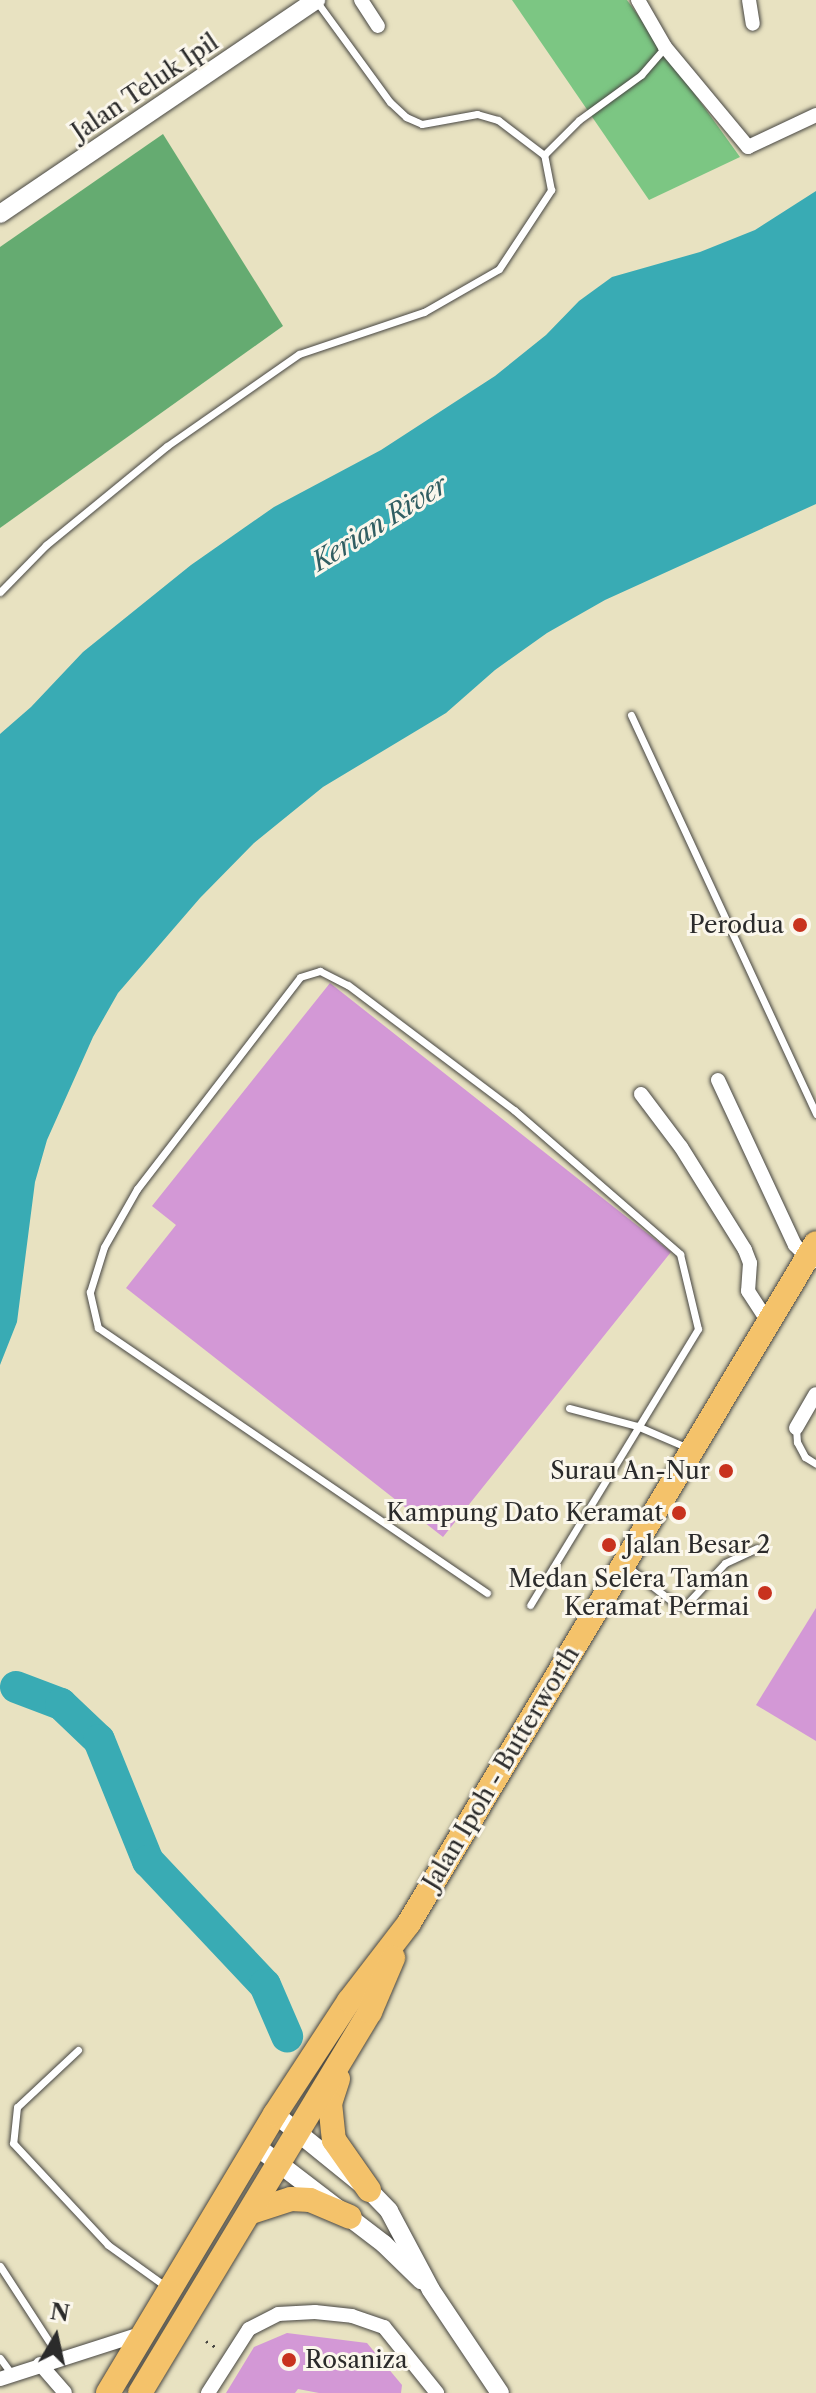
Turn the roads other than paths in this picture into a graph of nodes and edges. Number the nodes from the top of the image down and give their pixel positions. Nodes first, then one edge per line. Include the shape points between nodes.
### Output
1 (316, 0) edge
2 (361, 0) edge
3 (638, 0) edge
4 (749, 0) edge
5 (753, 24) dead end
6 (378, 26) dead end
7 (665, 47) junction
8 (816, 115) edge
9 (544, 155) junction
10 (0, 214) edge
11 (0, 592) edge
12 (631, 715) dead end
13 (718, 1080) dead end
14 (641, 1094) dead end
15 (816, 1114) edge
16 (813, 1255) edge
17 (768, 1322) junction
18 (816, 1394) edge
19 (569, 1408) dead end
20 (637, 1426) junction
21 (796, 1428) joint
22 (690, 1449) junction
23 (816, 1464) edge
24 (757, 1548) dead end
25 (623, 1564) junction
26 (487, 1593) dead end
27 (530, 1605) dead end
28 (409, 1923) junction
29 (370, 2012) junction
30 (78, 2050) dead end
31 (275, 2114) junction
32 (297, 2132) junction
33 (256, 2146) junction
34 (279, 2163) junction
35 (369, 2190) junction
36 (251, 2212) junction
37 (350, 2217) junction
38 (0, 2266) edge
39 (170, 2290) junction
40 (431, 2290) junction
41 (143, 2333) junction
42 (59, 2357) junction
43 (0, 2358) edge
44 (40, 2364) junction
45 (6, 2376) edge
46 (65, 2393) edge
47 (108, 2393) edge
48 (140, 2393) edge
49 (208, 2393) edge
50 (437, 2393) edge
51 (500, 2393) edge

1 - 9 lane via 406,117 422,124 477,114 498,120
1 - 10 street, Jalan Teluk Ipil
2 - 6 street
3 - 7 street
4 - 5 street
7 - 8 street via 748,147
7 - 9 lane via 641,75 579,120
9 - 11 lane via 551,190 499,269 424,312 299,354 167,446 46,545
12 - 15 lane
13 - 16 street via 795,1245
14 - 17 street via 745,1250 750,1263 748,1291
16 - 17 highway, Jalan Ipoh - Butterworth
17 - 22 highway, Jalan Ipoh - Butterworth
18 - 21 street
19 - 20 lane
20 - 22 lane
20 - 26 lane via 698,1329 680,1254 514,1110 403,1025 320,971 300,977 137,1189 104,1247 90,1292 98,1328
20 - 27 lane
21 - 23 lane via 805,1457
22 - 25 highway, Jalan Ipoh - Butterworth
24 - 25 lane via 725,1563 684,1607
25 - 28 highway, Jalan Ipoh - Butterworth
28 - 29 highway, Jalan Ipoh - Butterworth
28 - 31 highway, Jalan Ipoh - Butterworth via 349,2001
29 - 32 highway, Jalan Ipoh - Butterworth
29 - 35 highway via 330,2103 334,2140
30 - 39 lane via 17,2107 13,2143 108,2245
31 - 32 street
31 - 33 highway, Jalan Ipoh - Butterworth
32 - 34 highway, Jalan Ipoh - Butterworth
32 - 35 street
33 - 34 street
33 - 39 highway, Jalan Ipoh - Butterworth
34 - 36 highway, Jalan Ipoh - Butterworth
34 - 37 street
35 - 40 street via 405,2236
36 - 37 highway via 291,2199 310,2200
36 - 48 highway, Jalan Ipoh - Butterworth
37 - 40 street
38 - 42 lane
39 - 41 highway, Jalan Ipoh - Butterworth
40 - 51 street
41 - 42 street
41 - 47 highway, Jalan Ipoh - Butterworth
42 - 44 street
43 - 45 lane
44 - 45 street
44 - 46 street
49 - 50 street via 249,2329 278,2314 315,2312 384,2327

